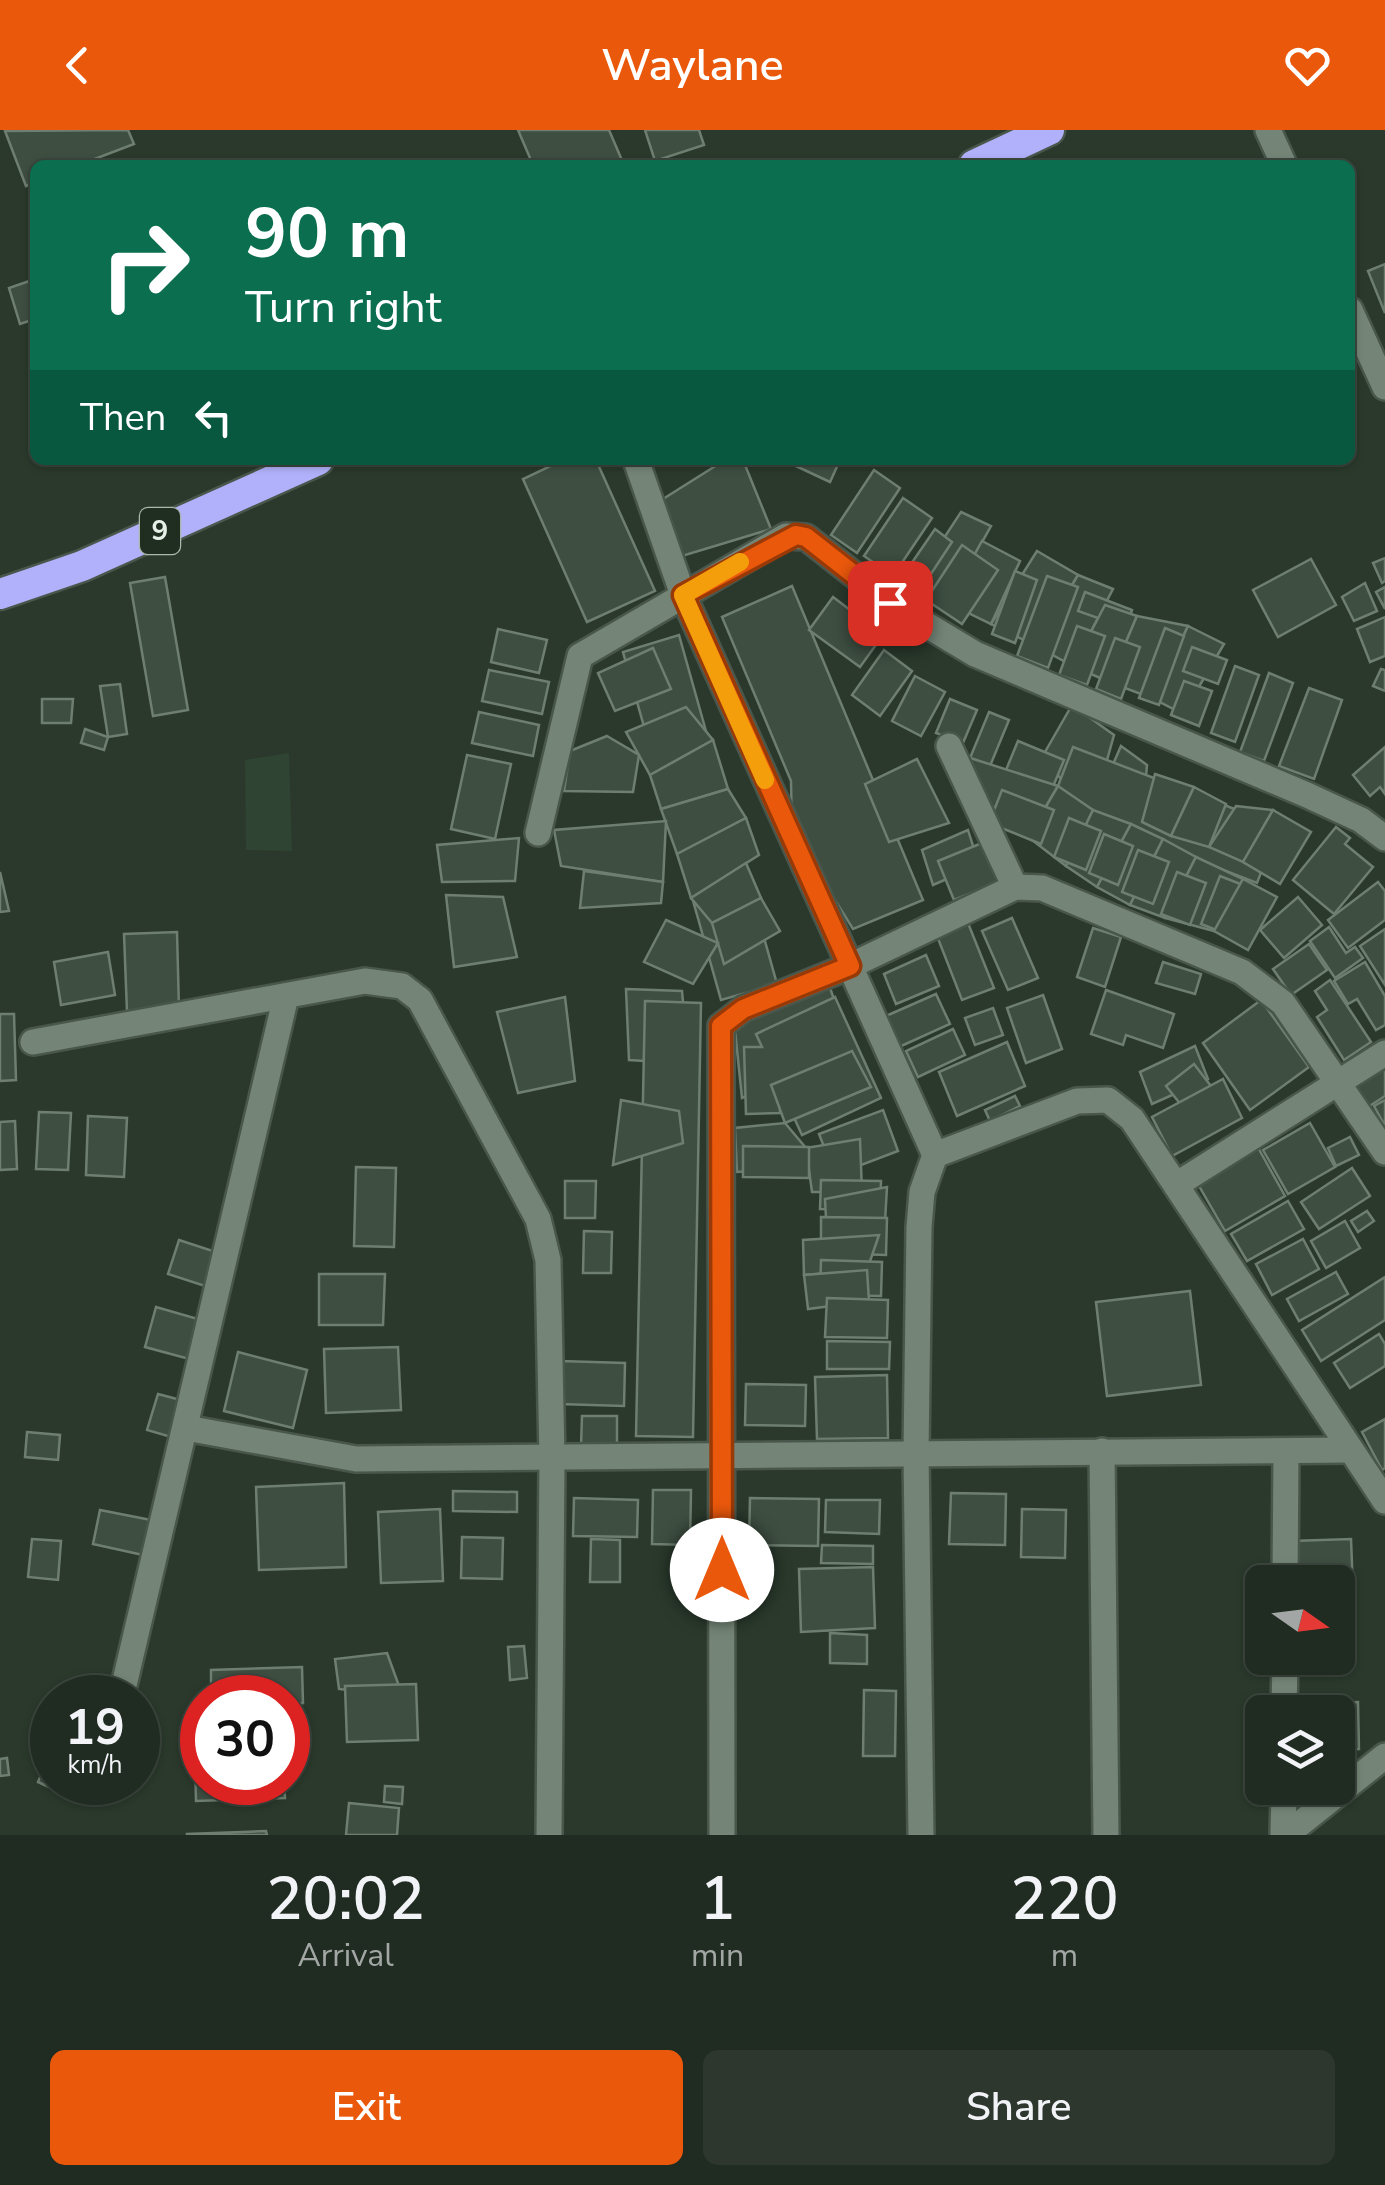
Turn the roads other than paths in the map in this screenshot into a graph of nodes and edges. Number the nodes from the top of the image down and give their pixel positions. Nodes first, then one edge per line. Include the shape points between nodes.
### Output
1 (1049, 130) edge
2 (1268, 130) edge
3 (985, 160) edge
4 (1282, 160) edge
5 (1355, 321) edge
6 (1385, 387) edge
7 (307, 465) edge
8 (638, 465) edge
9 (0, 594) edge
10 (683, 595) junction
11 (949, 746) dead end
12 (538, 834) dead end
13 (1385, 838) edge
14 (1015, 887) junction
15 (850, 966) junction
16 (286, 996) junction
17 (33, 1042) dead end
18 (1385, 1053) edge
19 (1339, 1082) junction
20 (1385, 1152) edge
21 (935, 1155) junction
22 (1176, 1186) junction
23 (186, 1428) junction
24 (1350, 1450) junction
25 (1102, 1451) junction
26 (916, 1453) junction
27 (1286, 1454) junction
28 (721, 1456) junction
29 (552, 1458) junction
30 (1385, 1501) edge
31 (1285, 1565) edge
32 (127, 1675) edge
33 (1385, 1756) edge
34 (1284, 1805) edge
35 (550, 1834) edge
36 (722, 1835) edge
37 (921, 1835) edge
38 (1106, 1835) edge
39 (1284, 1835) edge

1 - 3 highway
2 - 4 street
5 - 6 street
7 - 9 highway, 9 via 82,566
8 - 10 street
10 - 12 street via 580,656
10 - 13 street via 786,536 806,537 890,603 974,654 1361,820
10 - 15 street
11 - 14 street
14 - 15 street
14 - 19 street via 1042,888 1242,972 1283,1003
15 - 21 street
15 - 28 street via 743,1009 721,1026
16 - 17 street
16 - 23 street
16 - 29 street via 385,981 420,1000 538,1220 548,1260
18 - 19 street
19 - 20 street
19 - 22 street
21 - 22 street via 1078,1101 1108,1100 1132,1119
21 - 26 street via 919,1227
22 - 24 street
23 - 29 street via 356,1459
23 - 32 street
24 - 27 street
24 - 30 street
25 - 26 street
25 - 27 street
25 - 38 street
26 - 28 street
26 - 37 street
27 - 31 street
28 - 29 street
28 - 36 street
29 - 35 street
33 - 39 street
34 - 39 street

